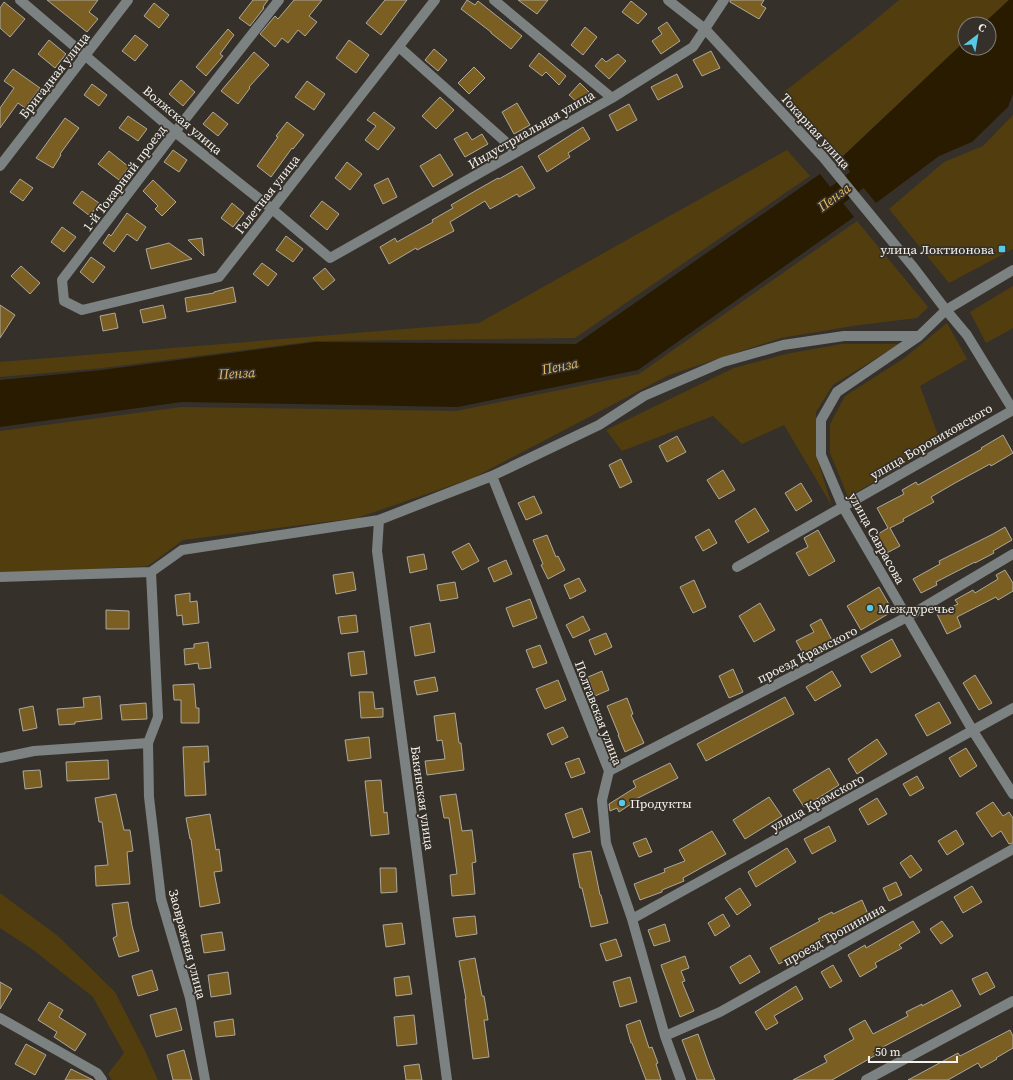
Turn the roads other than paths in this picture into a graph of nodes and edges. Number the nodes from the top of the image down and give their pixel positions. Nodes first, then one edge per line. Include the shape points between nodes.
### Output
1 (20, 0) edge
2 (128, 0) edge
3 (279, 0) edge
4 (435, 0) edge
5 (494, 0) edge
6 (668, 0) edge
7 (724, 0) edge
8 (706, 29) junction
9 (399, 47) junction
10 (85, 55) junction
11 (612, 98) junction
12 (175, 132) junction
13 (517, 152) junction
14 (0, 166) edge
15 (272, 209) junction
16 (330, 258) joint
17 (1013, 270) edge
18 (64, 301) joint
19 (946, 310) junction
20 (919, 336) junction
21 (1013, 410) edge
22 (492, 476) junction
23 (843, 506) junction
24 (379, 520) junction
25 (1013, 554) edge
26 (737, 567) dead end
27 (152, 572) junction
28 (0, 578) edge
29 (907, 617) junction
30 (1013, 708) edge
31 (973, 731) junction
32 (148, 743) junction
33 (0, 758) edge
34 (609, 771) junction
35 (1013, 794) edge
36 (1013, 849) edge
37 (632, 918) junction
38 (1013, 1001) edge
39 (0, 1018) edge
40 (665, 1036) junction
41 (102, 1080) edge
42 (205, 1080) edge
43 (447, 1080) edge
44 (681, 1080) edge
45 (866, 1080) edge

1 - 10 street, Волжская улица
2 - 10 street, Бригадная улица
3 - 12 street, 1-й Токарный проезд
4 - 9 street, Галетная улица
5 - 11 street
6 - 8 street, Токарная улица
7 - 8 street, Индустриальная улица
8 - 11 street, Индустриальная улица via 693,47
8 - 19 street, Токарная улица via 823,157
9 - 13 street
9 - 15 street, Галетная улица
10 - 12 street, Волжская улица
10 - 14 street, Бригадная улица
11 - 13 street, Индустриальная улица
12 - 15 street, Волжская улица
12 - 18 street, 1-й Токарный проезд via 62,280
13 - 16 street, Индустриальная улица
15 - 16 street, Волжская улица
15 - 18 street, Галетная улица via 219,277 82,310
17 - 19 street, улица Саврасова
19 - 20 street, улица Саврасова
19 - 21 street, Токарная улица via 967,335
20 - 22 street via 844,336 783,345 723,362 644,396 599,425
20 - 23 street, улица Саврасова via 837,392 821,420 821,455
21 - 23 street, улица Боровиковского
22 - 24 street
22 - 34 street, Полтавская улица
23 - 26 street, улица Боровиковского
23 - 29 street, улица Саврасова
24 - 27 street via 182,550
24 - 43 street, Бакинская улица via 378,551
25 - 29 street, проезд Крамского
27 - 28 street
27 - 32 street, Заовражная улица via 158,717
29 - 31 street, улица Саврасова
29 - 34 street, проезд Крамского
30 - 31 street, улица Крамского
31 - 35 street, улица Саврасова
31 - 37 street, улица Крамского
32 - 33 street via 34,751
32 - 42 street, Заовражная улица via 149,797 161,899 190,998
34 - 37 street, Полтавская улица via 602,800 606,843
36 - 40 street, проезд Тропинина via 720,1012
37 - 40 street, Полтавская улица
38 - 45 street
39 - 41 street via 98,1074
40 - 44 street, Полтавская улица

